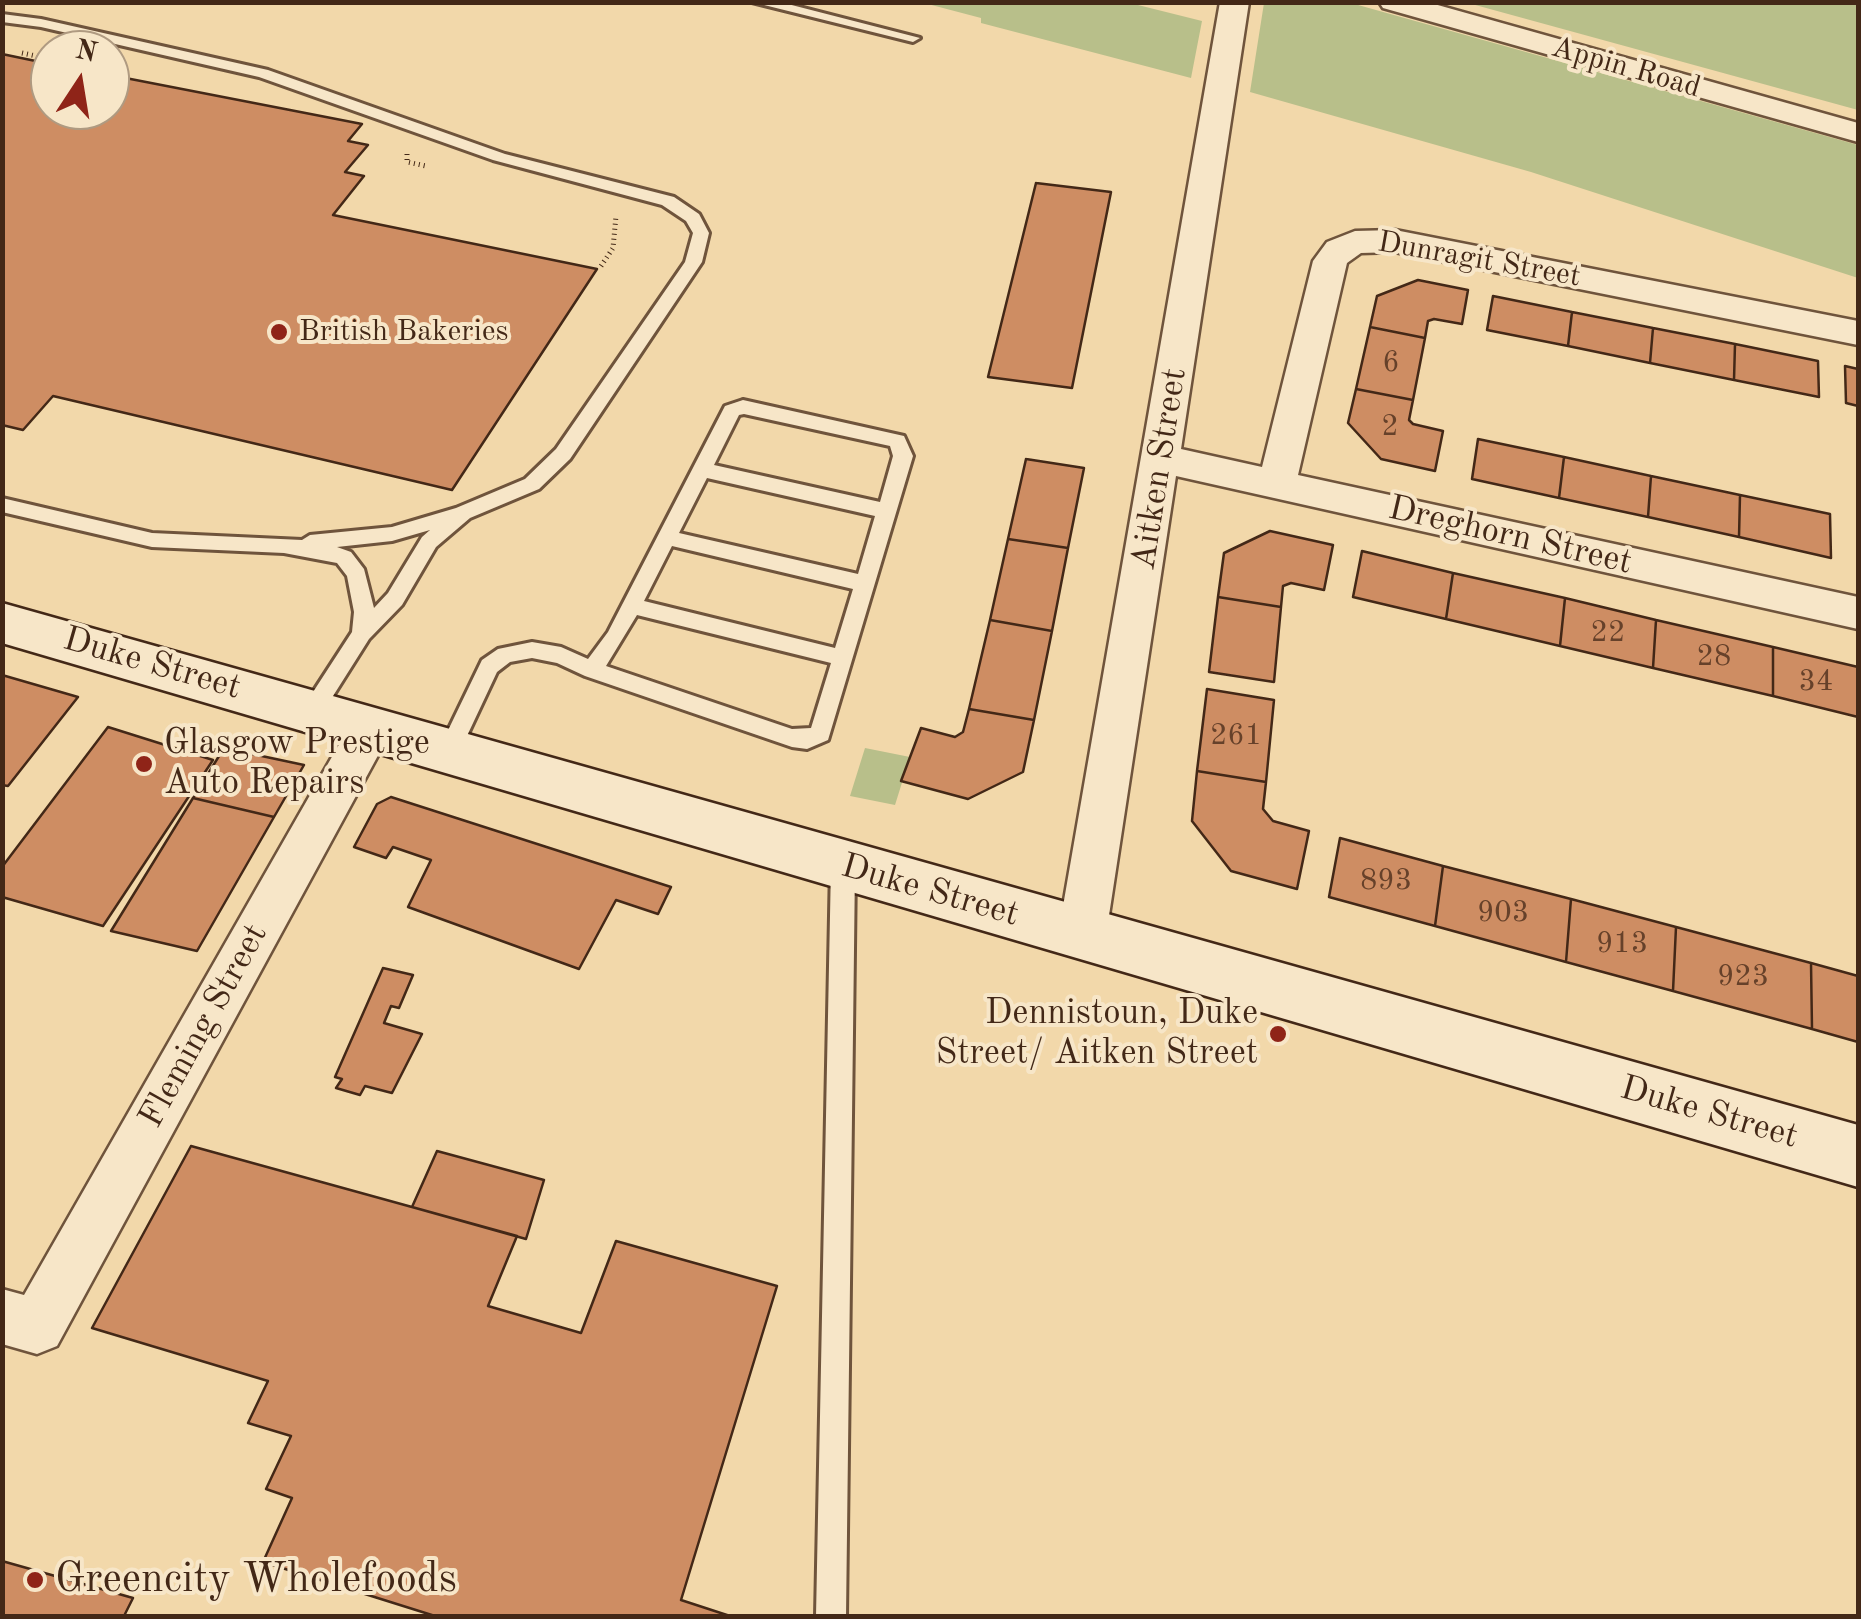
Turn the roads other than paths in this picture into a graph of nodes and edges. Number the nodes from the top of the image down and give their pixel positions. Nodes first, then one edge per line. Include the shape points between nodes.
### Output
1 (759, 2) edge
2 (1393, 2) edge
3 (1232, 11) edge
4 (2, 18) edge
5 (913, 38) dead end
6 (1858, 132) edge
7 (1858, 333) edge
8 (1162, 458) junction
9 (704, 470) junction
10 (1277, 484) junction
11 (2, 505) edge
12 (887, 511) junction
13 (463, 512) junction
14 (668, 538) junction
15 (284, 546) junction
16 (866, 584) junction
17 (632, 606) junction
18 (1858, 614) edge
19 (2, 623) edge
20 (362, 633) junction
21 (843, 658) junction
22 (592, 670) junction
23 (313, 709) junction
24 (372, 726) junction
25 (450, 750) junction
26 (843, 866) junction
27 (1082, 934) junction
28 (1858, 1156) edge
29 (20, 1321) edge
30 (830, 1616) edge

1 - 5 lane
2 - 6 street, Appin Road
3 - 8 street, Aitken Street
4 - 13 lane via 264,73 499,156 668,200 693,218 702,233 693,262 564,454 532,484
7 - 10 street, Dunragit Street via 1396,241 1354,242 1330,261
8 - 10 street, Dreghorn Street
8 - 27 street, Aitken Street
9 - 12 lane
9 - 12 lane via 732,412 743,407 897,441 903,456
9 - 14 lane
10 - 18 street, Dreghorn Street
11 - 15 lane via 152,540
12 - 16 lane
13 - 15 lane via 392,534
13 - 20 lane via 428,542 384,614
14 - 16 lane
14 - 17 lane
15 - 20 lane via 344,557 357,574
16 - 21 lane
17 - 21 lane
17 - 22 lane
19 - 23 street, Duke Street
20 - 23 lane
21 - 22 lane via 820,734 807,740
22 - 25 lane via 532,650 505,655 489,666
23 - 24 street, Duke Street
24 - 25 street, Duke Street
24 - 29 street, Fleming Street
25 - 26 street, Duke Street
26 - 27 street, Duke Street
26 - 30 lane
27 - 28 street, Duke Street

